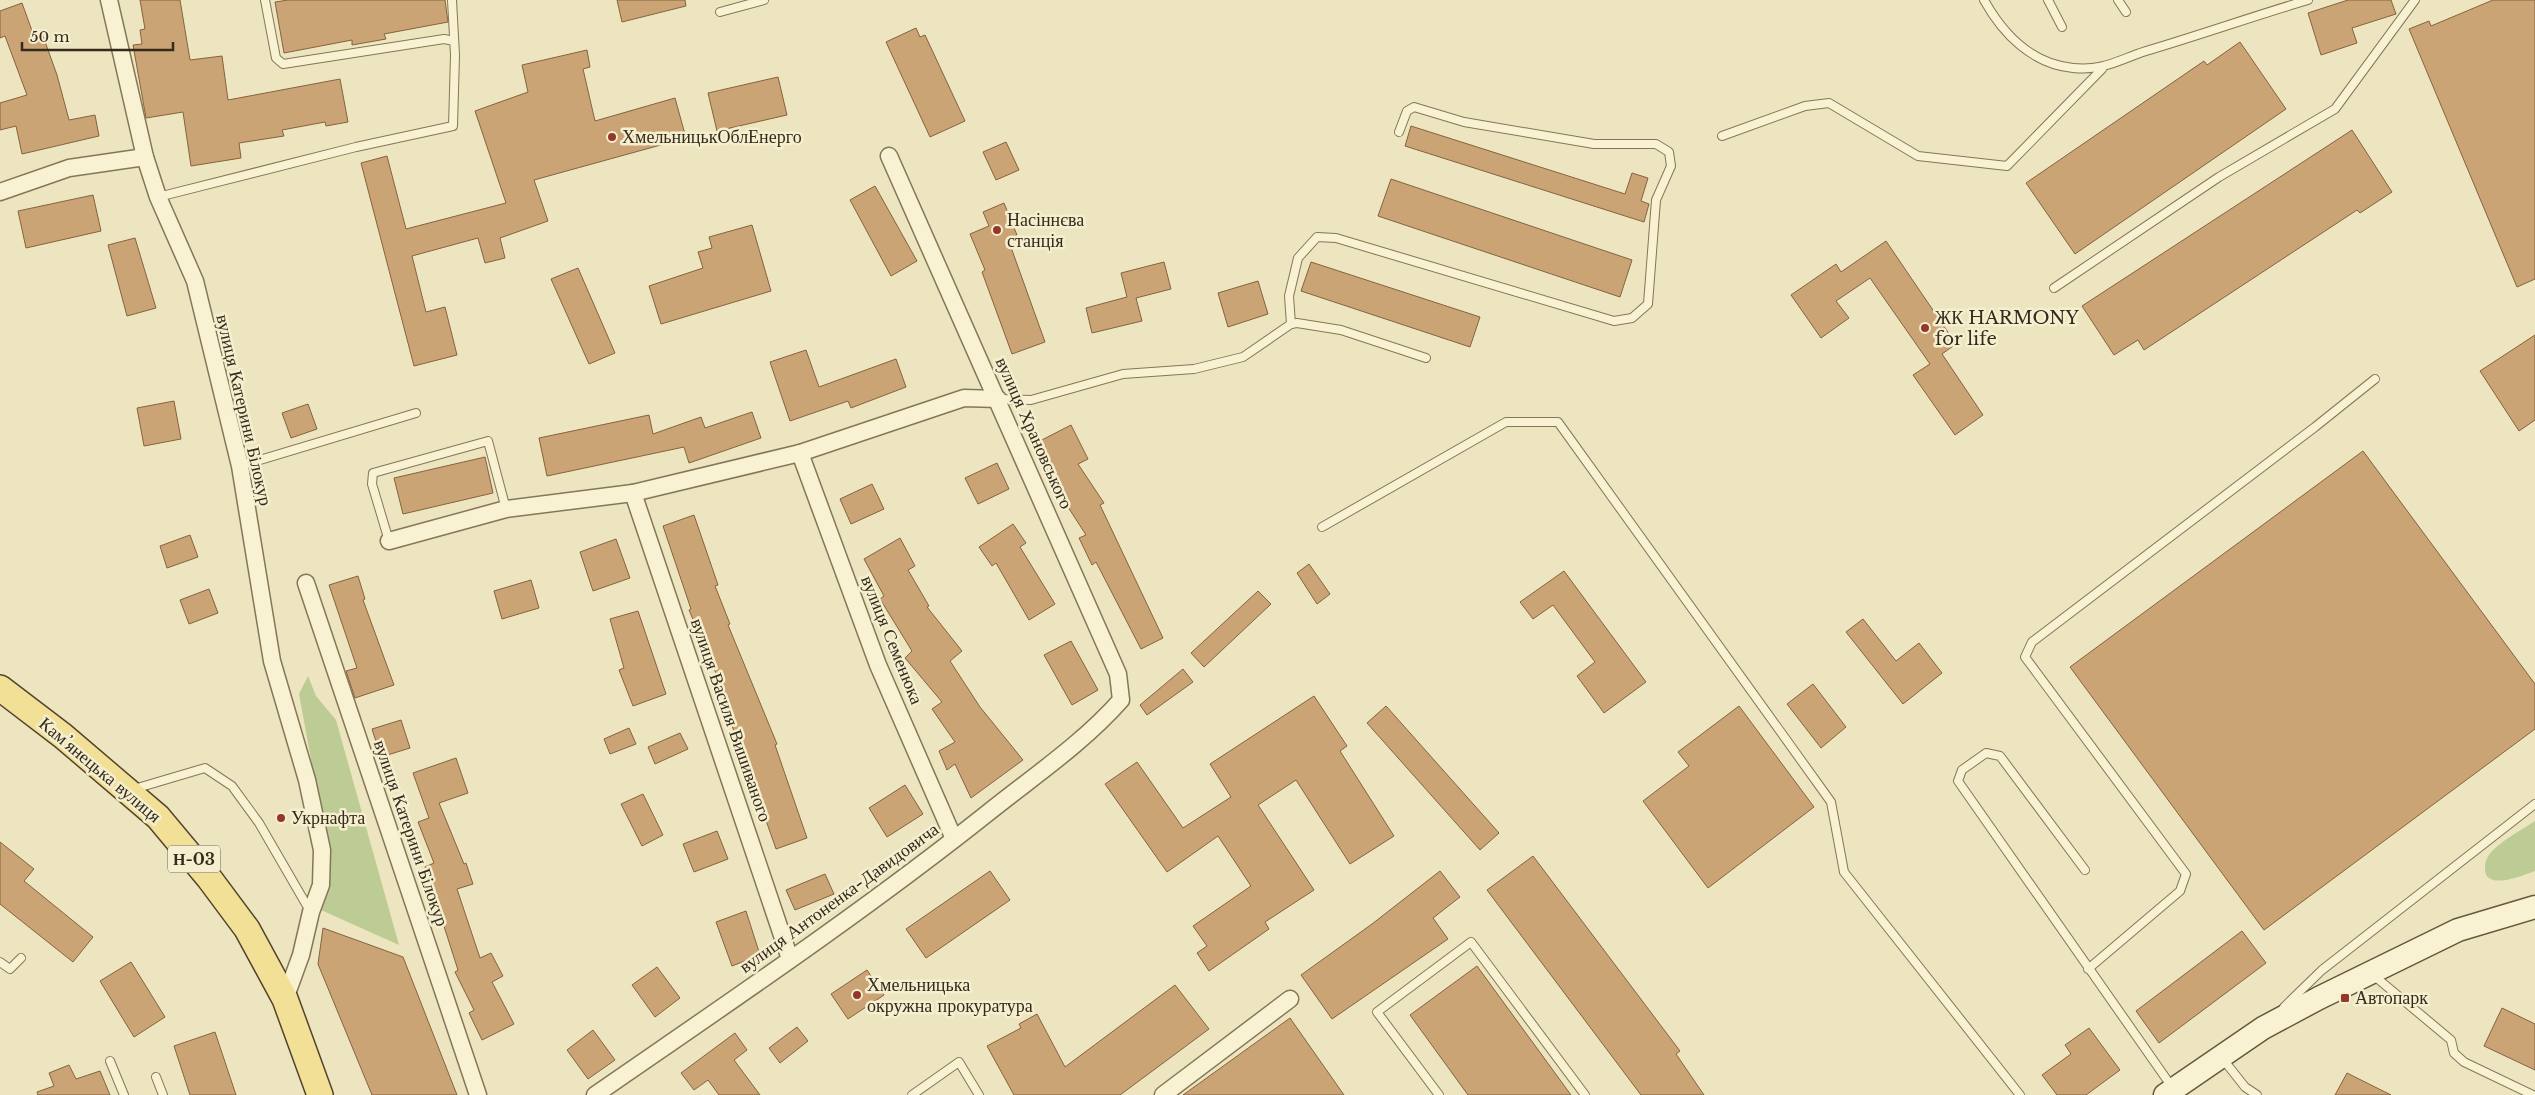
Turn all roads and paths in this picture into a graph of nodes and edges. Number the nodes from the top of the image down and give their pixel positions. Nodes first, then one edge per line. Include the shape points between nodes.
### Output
1 (109, 0) edge
2 (265, 0) edge
3 (452, 0) edge
4 (764, 0) edge
5 (1984, 0) edge
6 (2048, 0) edge
7 (2118, 0) edge
8 (2308, 0) edge
9 (2414, 0) edge
10 (720, 12) dead end
11 (2126, 12) dead end
12 (2062, 27) dead end
13 (454, 41) junction
14 (2102, 69) junction
15 (1399, 132) dead end
16 (1722, 136) dead end
17 (889, 156) dead end
18 (146, 157) junction
19 (0, 192) edge
20 (158, 197) junction
21 (2054, 288) dead end
22 (1291, 324) junction
23 (1426, 358) dead end
24 (2375, 379) dead end
25 (998, 399) junction
26 (416, 413) dead end
27 (800, 453) junction
28 (240, 466) junction
29 (633, 493) junction
30 (506, 509) junction
31 (1322, 527) dead end
32 (389, 542) joint
33 (306, 583) dead end
34 (0, 688) edge
35 (1100, 723) joint
36 (128, 791) junction
37 (2535, 804) edge
38 (954, 840) junction
39 (2086, 870) dead end
40 (2535, 907) edge
41 (311, 912) junction
42 (20, 958) dead end
43 (790, 959) junction
44 (0, 962) edge
45 (2088, 968) junction
46 (2371, 972) junction
47 (285, 999) junction
48 (1290, 999) dead end
49 (2263, 1028) junction
50 (2220, 1056) junction
51 (110, 1061) dead end
52 (156, 1077) dead end
53 (2169, 1092) edge
54 (124, 1095) edge
55 (163, 1095) edge
56 (320, 1095) edge
57 (478, 1095) edge
58 (595, 1095) edge
59 (912, 1095) edge
60 (979, 1095) edge
61 (1163, 1095) edge
62 (1439, 1095) edge
63 (1585, 1095) edge
64 (2020, 1095) edge
65 (2257, 1095) edge
66 (2533, 1095) edge

1 - 18 street, вулиця Катерини Білокур
2 - 13 lane via 276,58 283,64 444,39
3 - 13 lane
4 - 10 lane
5 - 14 lane via 2007,36 2027,52 2072,68
6 - 12 lane
7 - 11 lane
8 - 14 lane via 2130,56
9 - 21 lane via 2335,109 2219,177
13 - 20 lane via 453,126 356,146
14 - 16 lane via 2007,166 1918,156 1829,103 1805,106
15 - 22 lane via 1407,112 1414,107 1464,122 1594,144 1656,144 1669,152 1671,166 1656,200 1648,304 1632,318 1614,322 1336,238 1317,237 1298,258 1289,296
17 - 25 street, вулиця Храновського
18 - 19 street via 69,168
18 - 20 street, вулиця Катерини Білокур
20 - 28 street, вулиця Катерини Білокур via 195,281
22 - 23 lane via 1341,330
22 - 25 lane via 1243,356 1194,369 1124,374 1031,400
24 - 45 lane via 2032,642 2025,657 2186,874 2180,891
25 - 27 street via 964,398
25 - 35 street, вулиця Храновського via 1118,674 1121,700
26 - 28 lane
27 - 29 street
27 - 38 street, вулиця Семенюка via 878,665
28 - 41 street, вулиця Катерини Білокур via 272,661 307,780 322,850 321,885
29 - 30 street
29 - 43 street, вулиця Василя Вишиваного
30 - 32 street
30 - 32 lane via 488,441 373,473 372,484
31 - 64 lane via 1506,422 1558,422 1831,802 1844,872
33 - 57 street, вулиця Катерини Білокур
34 - 36 main road, Камʼянецька вулиця / Н-03 via 64,736
35 - 38 street, вулиця Антоненка-Давидовича
36 - 41 lane via 205,768 232,786 259,823
36 - 47 main road, Камʼянецька вулиця / Н-03 via 158,817 209,878 247,929
37 - 49 lane via 2322,970
38 - 43 street, вулиця Антоненка-Давидовича
39 - 45 lane via 2000,756 1986,753 1962,770 1958,781
40 - 46 main road via 2458,930
41 - 47 street, вулиця Катерини Білокур via 301,955
42 - 44 lane via 10,969
43 - 58 street, вулиця Антоненка-Давидовича
45 - 53 lane
46 - 49 main road
46 - 66 lane via 2439,1028 2451,1040 2454,1052 2464,1062
47 - 56 main road, Камʼянецька вулиця / Н-03
48 - 61 street
49 - 50 main road
50 - 53 main road
50 - 65 lane via 2245,1087
51 - 54 lane
52 - 55 lane
59 - 60 lane via 959,1062
62 - 63 lane via 1376,1012 1471,942

